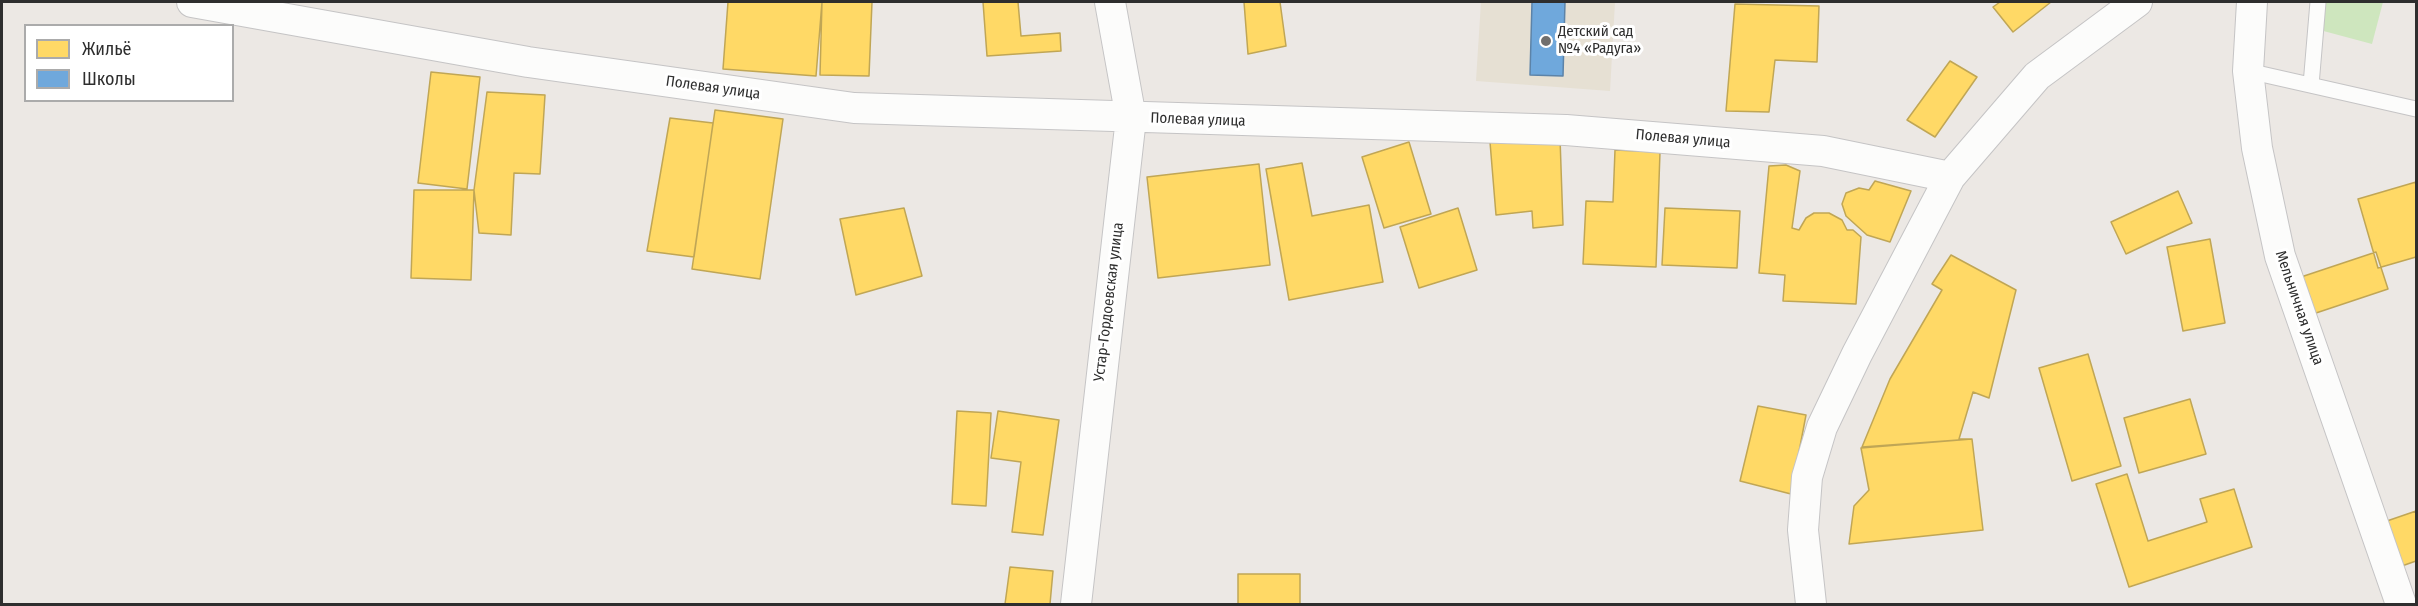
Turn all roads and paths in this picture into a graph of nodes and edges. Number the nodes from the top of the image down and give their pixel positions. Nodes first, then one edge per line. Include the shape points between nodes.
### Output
1 (192, 2) edge
2 (1110, 2) edge
3 (2137, 2) edge
4 (2248, 2) edge
5 (2318, 2) edge
6 (2248, 71) junction
7 (2311, 85) junction
8 (2416, 109) edge
9 (1131, 118) junction
10 (1950, 177) junction
11 (1076, 604) edge
12 (1810, 604) edge
13 (2401, 604) edge

1 - 9 street, Полевая улица via 528,62 854,108
2 - 9 street, Устар-Гордоевская улица
3 - 10 street via 2037,76
4 - 6 street, Мельничная улица
5 - 7 lane
6 - 7 lane
6 - 13 street, Мельничная улица via 2258,148 2280,256
7 - 8 lane
9 - 10 street, Полевая улица via 1566,130 1823,151
9 - 11 street, Устар-Гордоевская улица
10 - 12 street via 1822,428 1807,477 1803,530

